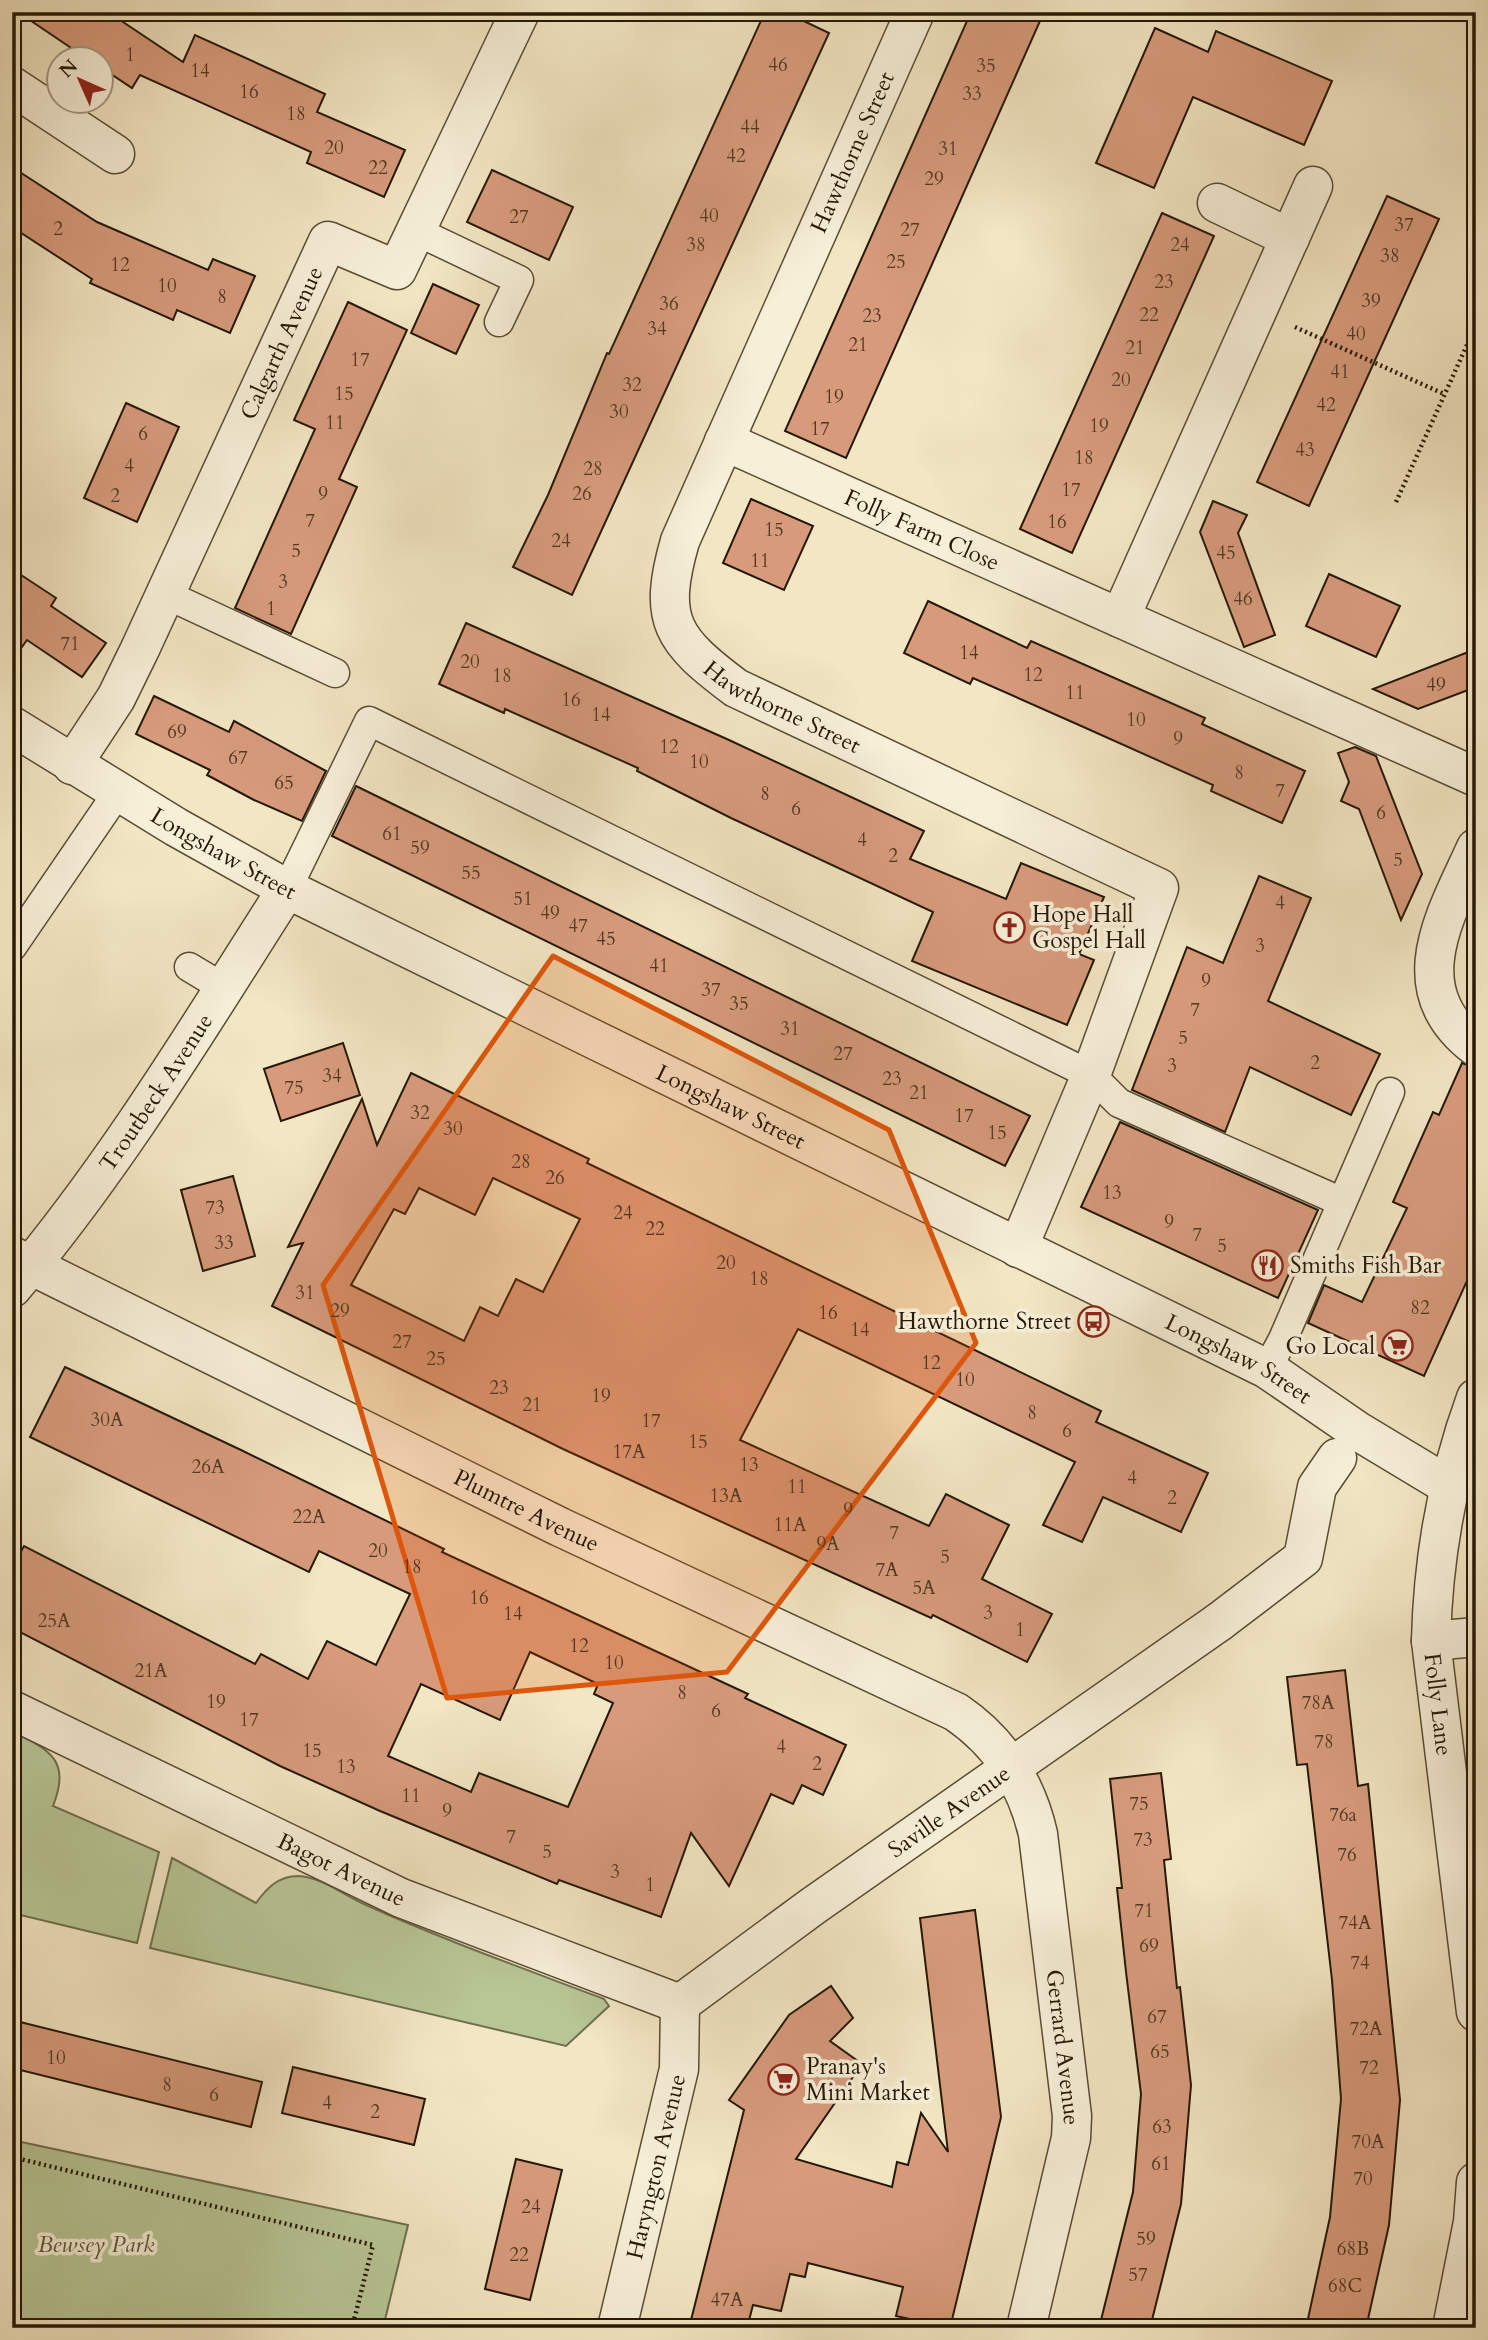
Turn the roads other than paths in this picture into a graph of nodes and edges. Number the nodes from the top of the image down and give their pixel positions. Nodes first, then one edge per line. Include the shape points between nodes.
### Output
1 (520, 12) edge
2 (915, 12) edge
3 (12, 86) edge
4 (116, 154) dead end
5 (1313, 186) dead end
6 (1217, 203) dead end
7 (416, 231) junction
8 (1290, 238) junction
9 (499, 322) dead end
10 (723, 441) junction
11 (165, 594) junction
12 (1120, 618) junction
13 (335, 673) dead end
14 (12, 726) edge
15 (72, 765) junction
16 (1476, 777) edge
17 (118, 792) junction
18 (1476, 848) edge
19 (287, 889) junction
20 (12, 947) edge
21 (189, 967) dead end
22 (224, 988) junction
23 (1476, 1047) edge
24 (1091, 1075) junction
25 (1390, 1092) dead end
26 (1342, 1202) junction
27 (1018, 1248) junction
28 (18, 1270) edge
29 (1267, 1369) junction
30 (1476, 1398) edge
31 (1336, 1458) dead end
32 (1449, 1486) junction
33 (1476, 1637) edge
34 (1431, 1641) junction
35 (12, 1710) edge
36 (1013, 1768) junction
37 (680, 2004) junction
38 (1476, 2012) edge
39 (1476, 2182) edge
40 (617, 2328) edge
41 (1026, 2328) edge
42 (1452, 2328) edge

1 - 7 street, Calgarth Avenue
2 - 10 street, Hawthorne Street
3 - 4 street
5 - 8 street
6 - 8 street
7 - 9 lane via 519,280
7 - 11 street, Calgarth Avenue via 397,270 328,241
8 - 12 street
10 - 12 street, Folly Farm Close
10 - 24 street, Hawthorne Street via 680,541 669,579 669,606 677,634 698,659 736,688 1159,888
11 - 13 lane
11 - 15 street, Calgarth Avenue via 116,698
12 - 16 street, Folly Farm Close
14 - 15 street, Longshaw Street
15 - 17 street, Longshaw Street
17 - 19 street, Longshaw Street
17 - 20 lane
18 - 23 street via 1442,922 1434,946 1433,971 1450,1020
19 - 22 street, Troutbeck Avenue
19 - 24 lane via 369,721
19 - 27 street, Longshaw Street
21 - 22 lane
22 - 28 street, Troutbeck Avenue via 77,1210
24 - 26 lane via 1119,1103
24 - 27 street, Hawthorne Street
25 - 26 lane
26 - 29 lane
27 - 29 street, Longshaw Street
28 - 36 street, Plumtre Avenue via 956,1712 981,1730
29 - 32 street, Longshaw Street
30 - 32 street, Folly Lane
31 - 36 street, Saville Avenue via 1317,1487 1303,1558
32 - 34 street, Folly Lane via 1432,1587
33 - 34 street
34 - 38 street, Folly Lane
35 - 37 street, Bagot Avenue via 401,1898
36 - 37 street, Saville Avenue
36 - 41 street, Gerrard Avenue via 1038,1834 1072,2116 1071,2138
37 - 40 street, Haryngton Avenue via 679,2068
39 - 42 street via 1473,2222

